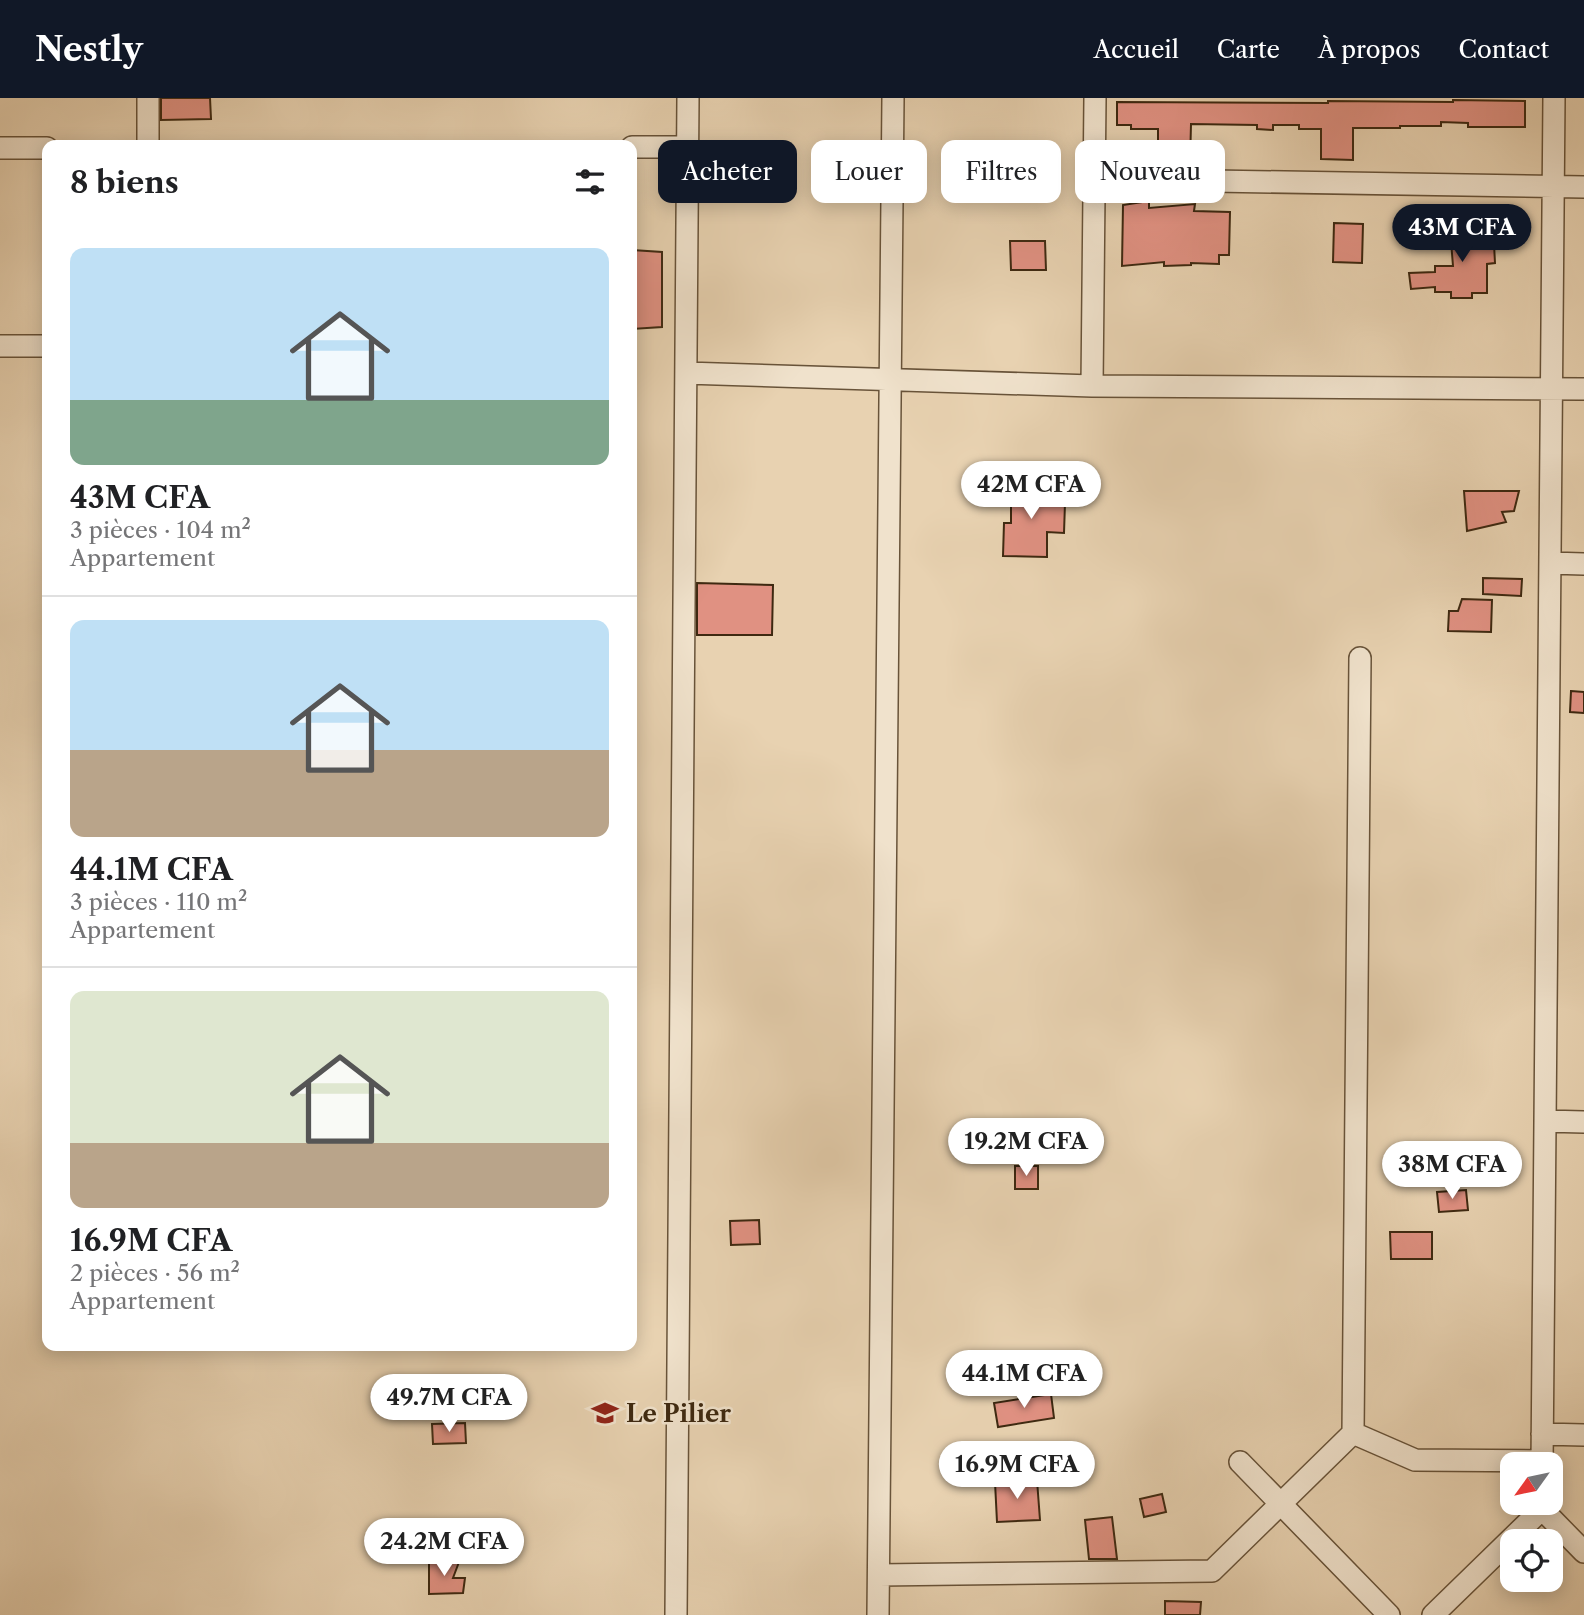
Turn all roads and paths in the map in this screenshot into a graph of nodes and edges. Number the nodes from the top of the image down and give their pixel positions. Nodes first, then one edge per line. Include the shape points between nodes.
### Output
1 (148, 98) edge
2 (688, 98) edge
3 (893, 98) edge
4 (1095, 98) edge
5 (1555, 98) edge
6 (148, 140) edge
7 (688, 140) edge
8 (1094, 140) edge
9 (637, 147) edge
10 (658, 147) edge
11 (0, 148) edge
12 (42, 148) edge
13 (1225, 181) edge
14 (1554, 187) junction
15 (1584, 187) edge
16 (688, 203) edge
17 (1094, 203) edge
18 (0, 346) edge
19 (42, 346) edge
20 (686, 373) junction
21 (891, 379) junction
22 (1092, 386) junction
23 (1552, 389) junction
24 (1584, 389) edge
25 (1550, 564) junction
26 (1584, 564) edge
27 (1360, 657) dead end
28 (1545, 1121) junction
29 (1584, 1122) edge
30 (1353, 1433) junction
31 (1542, 1434) junction
32 (1584, 1435) edge
33 (1542, 1452) edge
34 (1240, 1462) dead end
35 (1500, 1462) edge
36 (1281, 1504) junction
37 (1532, 1516) edge
38 (1551, 1516) edge
39 (1584, 1552) edge
40 (878, 1575) junction
41 (676, 1615) edge
42 (878, 1615) edge
43 (1389, 1615) edge
44 (1433, 1615) edge

1 - 6 street
2 - 7 street
3 - 21 street
4 - 8 street
5 - 14 street
9 - 10 street
11 - 12 street
13 - 14 street
14 - 15 street
14 - 23 street
16 - 20 street
17 - 22 street
18 - 19 street
20 - 21 street
20 - 41 street
21 - 22 street
21 - 40 street
22 - 23 street
23 - 24 street
23 - 25 street
25 - 26 street
25 - 28 street
27 - 30 street
28 - 29 street
28 - 31 street
30 - 35 street via 1415,1460
30 - 36 street
31 - 32 street
31 - 33 street
34 - 36 street
36 - 40 street via 1212,1571
36 - 43 street
37 - 44 street
38 - 39 street
40 - 42 street

